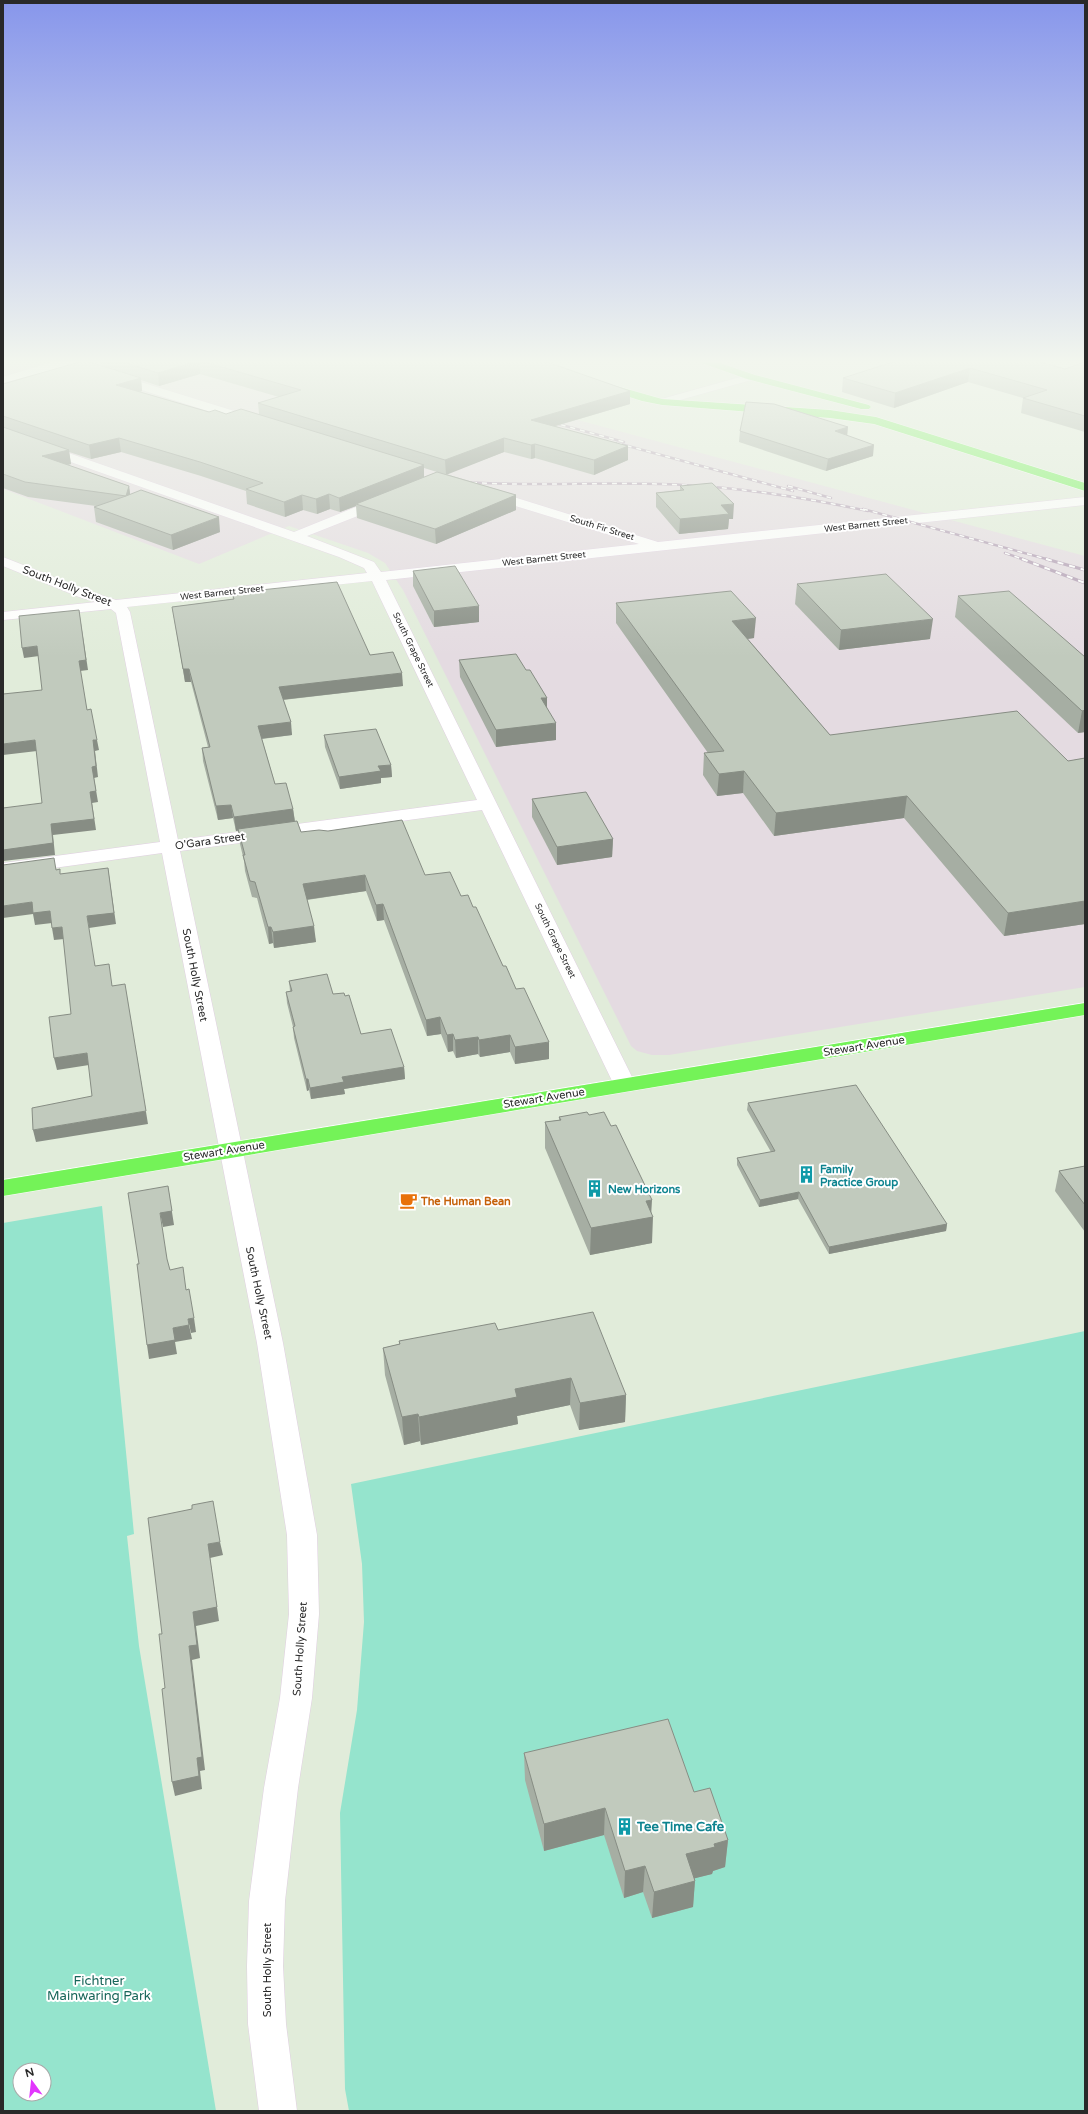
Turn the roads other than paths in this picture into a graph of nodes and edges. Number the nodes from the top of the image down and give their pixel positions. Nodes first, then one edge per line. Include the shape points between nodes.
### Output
1 (77, 460) edge
2 (998, 460) edge
3 (1038, 460) edge
4 (1085, 474) edge
5 (1085, 487) edge
6 (474, 489) edge
7 (398, 496) edge
8 (1085, 500) edge
9 (296, 536) junction
10 (661, 547) junction
11 (3, 561) edge
12 (377, 577) junction
13 (114, 604) junction
14 (3, 616) edge
15 (489, 804) junction
16 (170, 846) junction
17 (3, 869) edge
18 (1085, 1009) edge
19 (625, 1085) junction
20 (230, 1150) junction
21 (3, 1188) edge
22 (278, 2111) edge

1 - 9 street, South Grape Street
2 - 5 main road
3 - 4 main road
6 - 10 street, South Fir Street
7 - 9 street
8 - 10 street, West Barnett Street
9 - 12 street, South Grape Street via 369,565
10 - 12 street, West Barnett Street
11 - 13 street, South Holly Street
12 - 13 street, West Barnett Street
12 - 15 street, South Grape Street
13 - 14 street, West Barnett Street
13 - 16 street, South Holly Street via 124,616
15 - 16 street, O'Gara Street
15 - 19 street, South Grape Street
16 - 17 street, O'Gara Street
16 - 20 street, South Holly Street
18 - 19 main road, Stewart Avenue
19 - 20 main road, Stewart Avenue
20 - 21 main road, Stewart Avenue
20 - 22 street, South Holly Street via 270,1343 302,1535 303,1629 266,1916 267,2024

